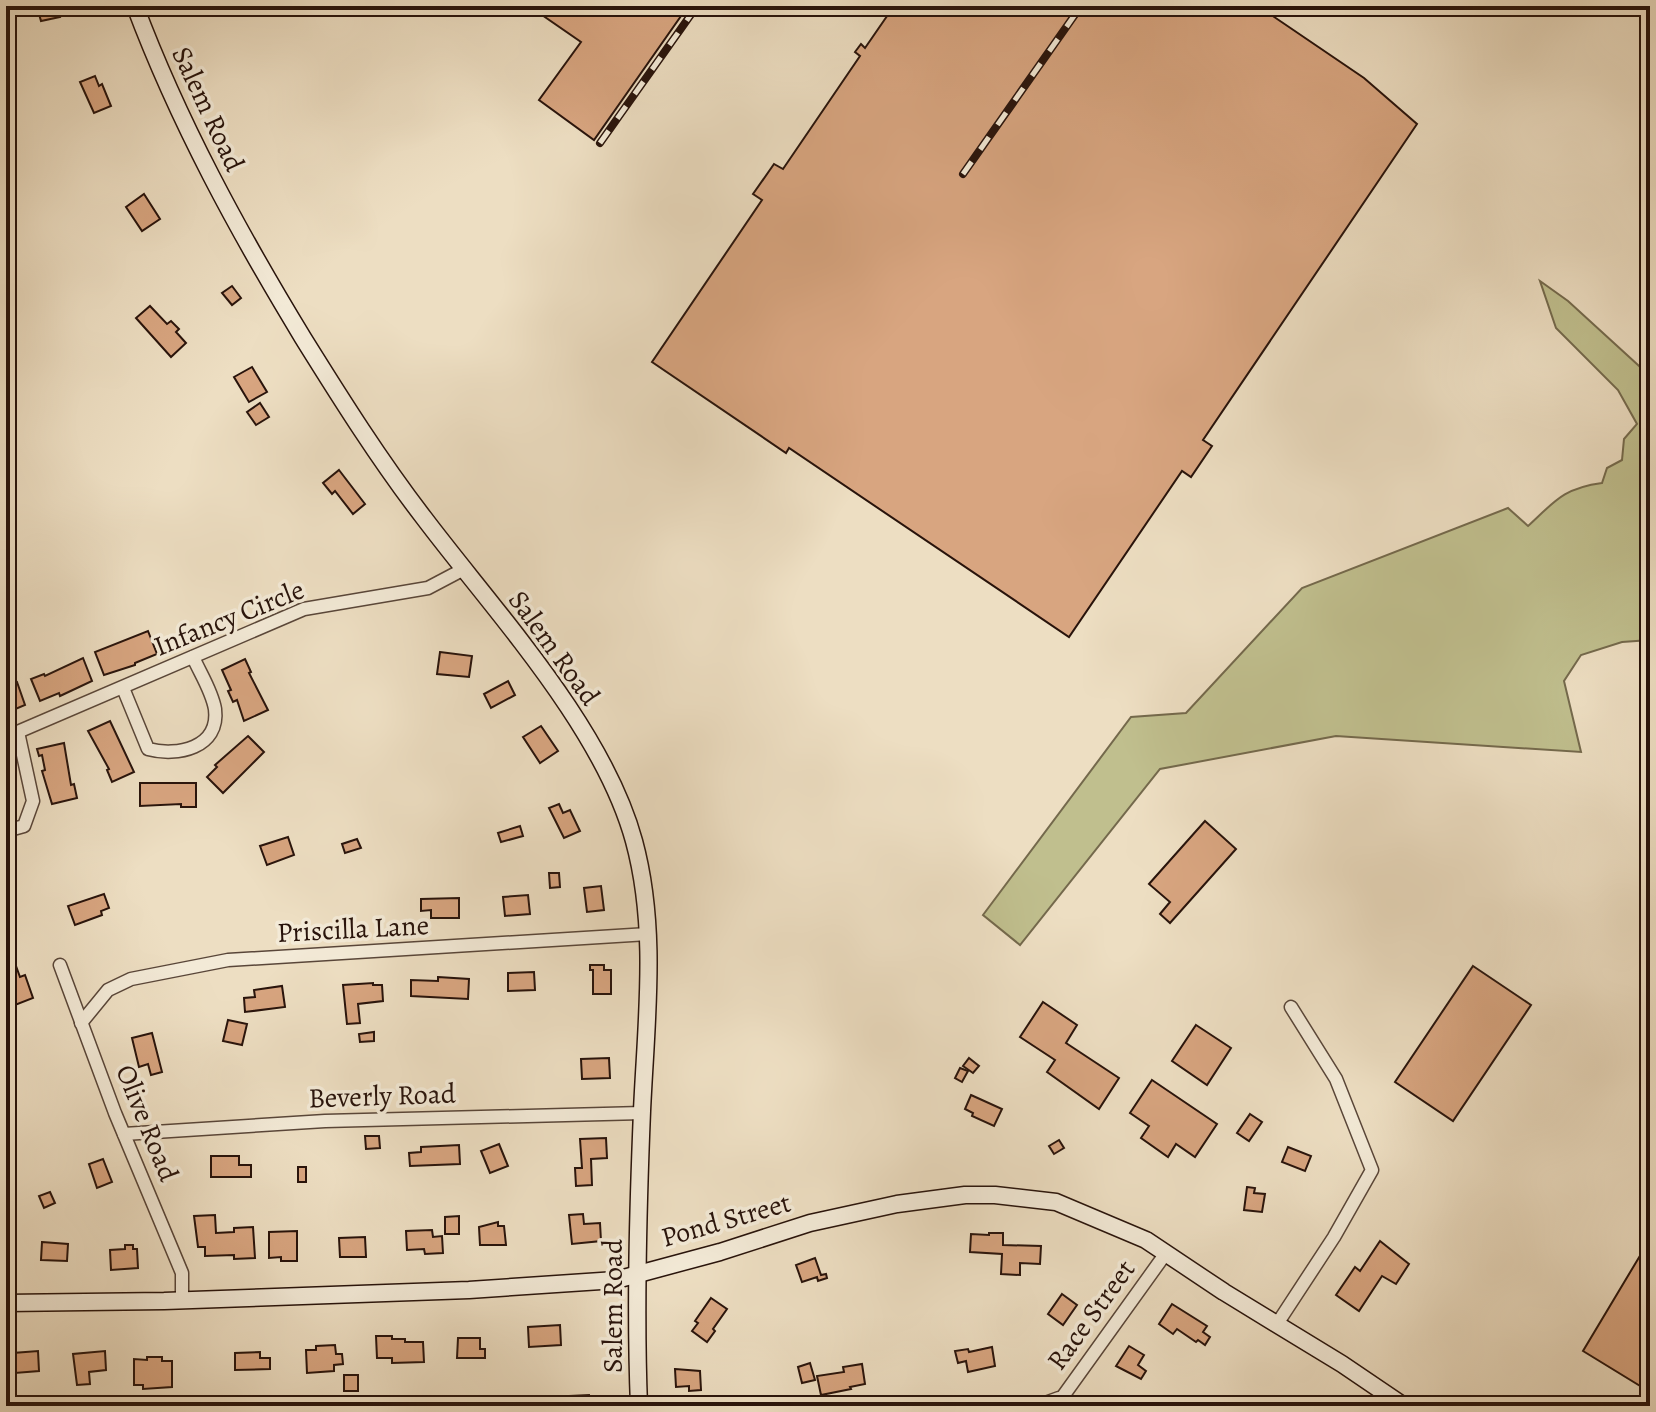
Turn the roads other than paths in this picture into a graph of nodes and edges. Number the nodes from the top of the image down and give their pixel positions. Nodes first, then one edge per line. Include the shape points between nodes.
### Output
1 (135, 6) edge
2 (464, 569) junction
3 (193, 657) junction
4 (123, 688) junction
5 (12, 735) edge
6 (6, 831) edge
7 (648, 934) junction
8 (60, 965) dead end
9 (1291, 1007) dead end
10 (81, 1023) junction
11 (642, 1113) junction
12 (124, 1134) junction
13 (1166, 1253) junction
14 (639, 1273) junction
15 (182, 1300) junction
16 (6, 1303) edge
17 (1277, 1324) junction
18 (1057, 1402) edge
19 (639, 1406) edge
20 (1037, 1406) edge
21 (1404, 1406) edge

1 - 2 main road, Salem Road via 189,136 275,292 344,405
2 - 3 street, Infancy Circle via 428,588 304,609
2 - 7 main road, Salem Road via 555,689 615,785 641,868
3 - 4 street, Infancy Circle
3 - 4 street via 215,709 210,734 190,750 148,749
4 - 5 street, Infancy Circle
5 - 6 street, Infancy Circle via 33,801 24,826
7 - 10 street, Priscilla Lane via 228,960 131,979 108,990
7 - 11 main road, Salem Road
8 - 10 street, Olive Road
9 - 17 street via 1336,1079 1372,1170
10 - 12 street, Olive Road
11 - 12 street, Beverly Road via 325,1121
11 - 14 main road, Salem Road
12 - 15 street, Olive Road via 182,1273
13 - 14 main road, Pond Street via 1109,1222 1056,1202 965,1195 810,1223
13 - 17 main road, Pond Street
13 - 18 street, Race Street
14 - 15 main road, Pond Street via 616,1280 469,1290
14 - 19 main road, Salem Road
15 - 16 main road, Pond Street
17 - 21 main road, Pond Street
18 - 20 street

